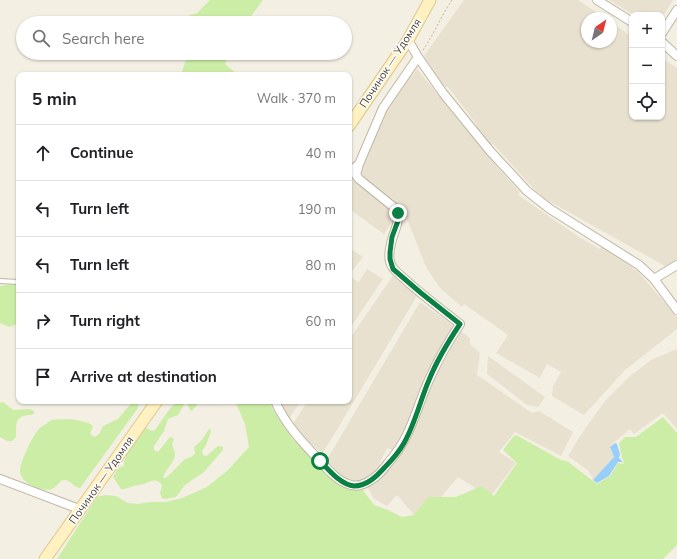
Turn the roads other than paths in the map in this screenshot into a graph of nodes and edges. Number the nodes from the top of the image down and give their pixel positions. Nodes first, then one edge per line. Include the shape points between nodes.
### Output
1 (430, 0) edge
2 (597, 0) edge
3 (677, 10) edge
4 (629, 20) edge
5 (665, 28) edge
6 (408, 40) junction
7 (665, 45) edge
8 (677, 56) edge
9 (418, 57) junction
10 (352, 122) edge
11 (359, 164) junction
12 (352, 170) edge
13 (677, 265) edge
14 (654, 279) junction
15 (0, 281) edge
16 (16, 282) edge
17 (677, 310) edge
18 (155, 404) edge
19 (277, 404) edge
20 (0, 479) edge
21 (79, 509) junction
22 (45, 559) edge

1 - 6 main road, Починок — Удомля
2 - 4 street
3 - 5 street
6 - 9 street
6 - 10 main road, Починок — Удомля
7 - 8 street
9 - 11 street via 383,108
9 - 14 street via 443,93 527,191 639,265
11 - 12 street
11 - 19 street via 356,175 359,179 396,208 398,213 390,252 393,269 460,324 446,345 429,380 404,444 375,478 360,486 345,483 331,472 288,426
13 - 14 street
14 - 17 street
15 - 16 lane
18 - 21 main road, Починок — Удомля
20 - 21 street
21 - 22 main road, Починок — Удомля

